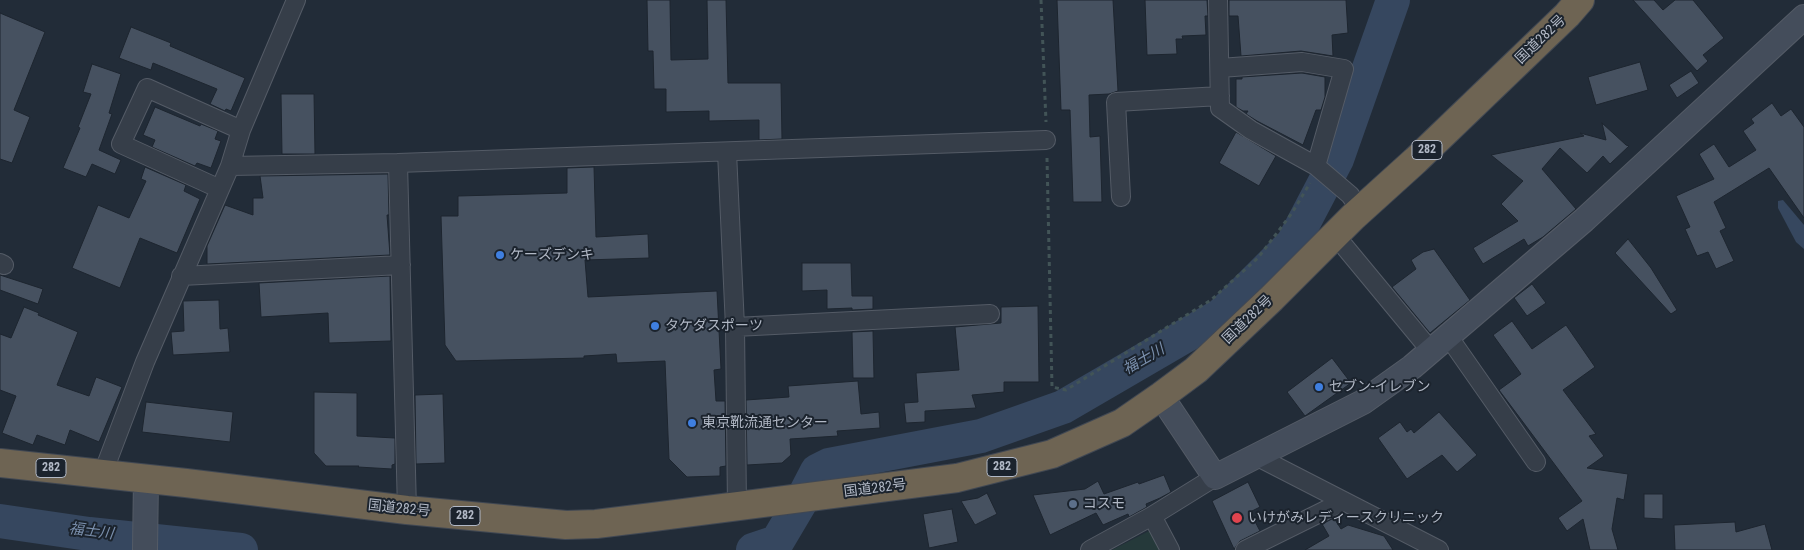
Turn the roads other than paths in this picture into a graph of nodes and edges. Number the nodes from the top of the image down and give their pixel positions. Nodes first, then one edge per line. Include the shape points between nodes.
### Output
1 (296, 0) edge
2 (1218, 0) edge
3 (1580, 0) edge
4 (1804, 17) edge
5 (1220, 68) junction
6 (1220, 96) junction
7 (241, 130) junction
8 (1046, 140) road end
9 (727, 152) junction
10 (398, 163) junction
11 (230, 166) junction
12 (1317, 167) junction
13 (220, 189) junction
14 (1120, 197) dead end
15 (1356, 202) junction
16 (1335, 235) junction
17 (401, 265) junction
18 (181, 276) junction
19 (990, 314) dead end
20 (735, 327) junction
21 (1439, 343) junction
22 (1162, 396) junction
23 (1256, 456) junction
24 (1536, 462) dead end
25 (0, 463) edge
26 (103, 473) junction
27 (1215, 477) junction
28 (146, 478) junction
29 (1344, 501) junction
30 (737, 507) junction
31 (407, 510) junction
32 (1152, 516) junction
33 (1435, 549) edge
34 (145, 550) edge
35 (1090, 550) edge
36 (1170, 550) edge
37 (1246, 550) edge

1 - 7 street
2 - 5 street
3 - 15 highway, 国道282号 / 282 via 1430,147
4 - 21 street via 1584,220
5 - 6 street
5 - 12 street via 1302,62 1344,68
6 - 12 street via 1220,108 1251,130
6 - 14 street via 1116,102
7 - 11 street
7 - 13 street via 147,88 121,144
8 - 9 street
9 - 10 street
9 - 20 street
10 - 11 street
10 - 17 street
11 - 13 street
12 - 15 street
13 - 18 street
15 - 16 highway, 国道282号 / 282
16 - 21 street
16 - 22 highway, 国道282号 / 282 via 1196,370
17 - 18 street
17 - 31 street
18 - 26 street
19 - 20 street
20 - 30 street
21 - 23 street via 1363,402
21 - 24 street
22 - 27 street
22 - 30 highway, 国道282号 / 282 via 1122,423 1052,454 957,478
23 - 27 street
23 - 29 street
25 - 26 highway, 国道282号 / 282
26 - 28 highway, 国道282号 / 282
27 - 32 street
28 - 31 highway, 国道282号 / 282
28 - 34 street
29 - 33 street
29 - 37 street
30 - 31 highway, 国道282号 / 282 via 566,525
32 - 35 street
32 - 36 street

